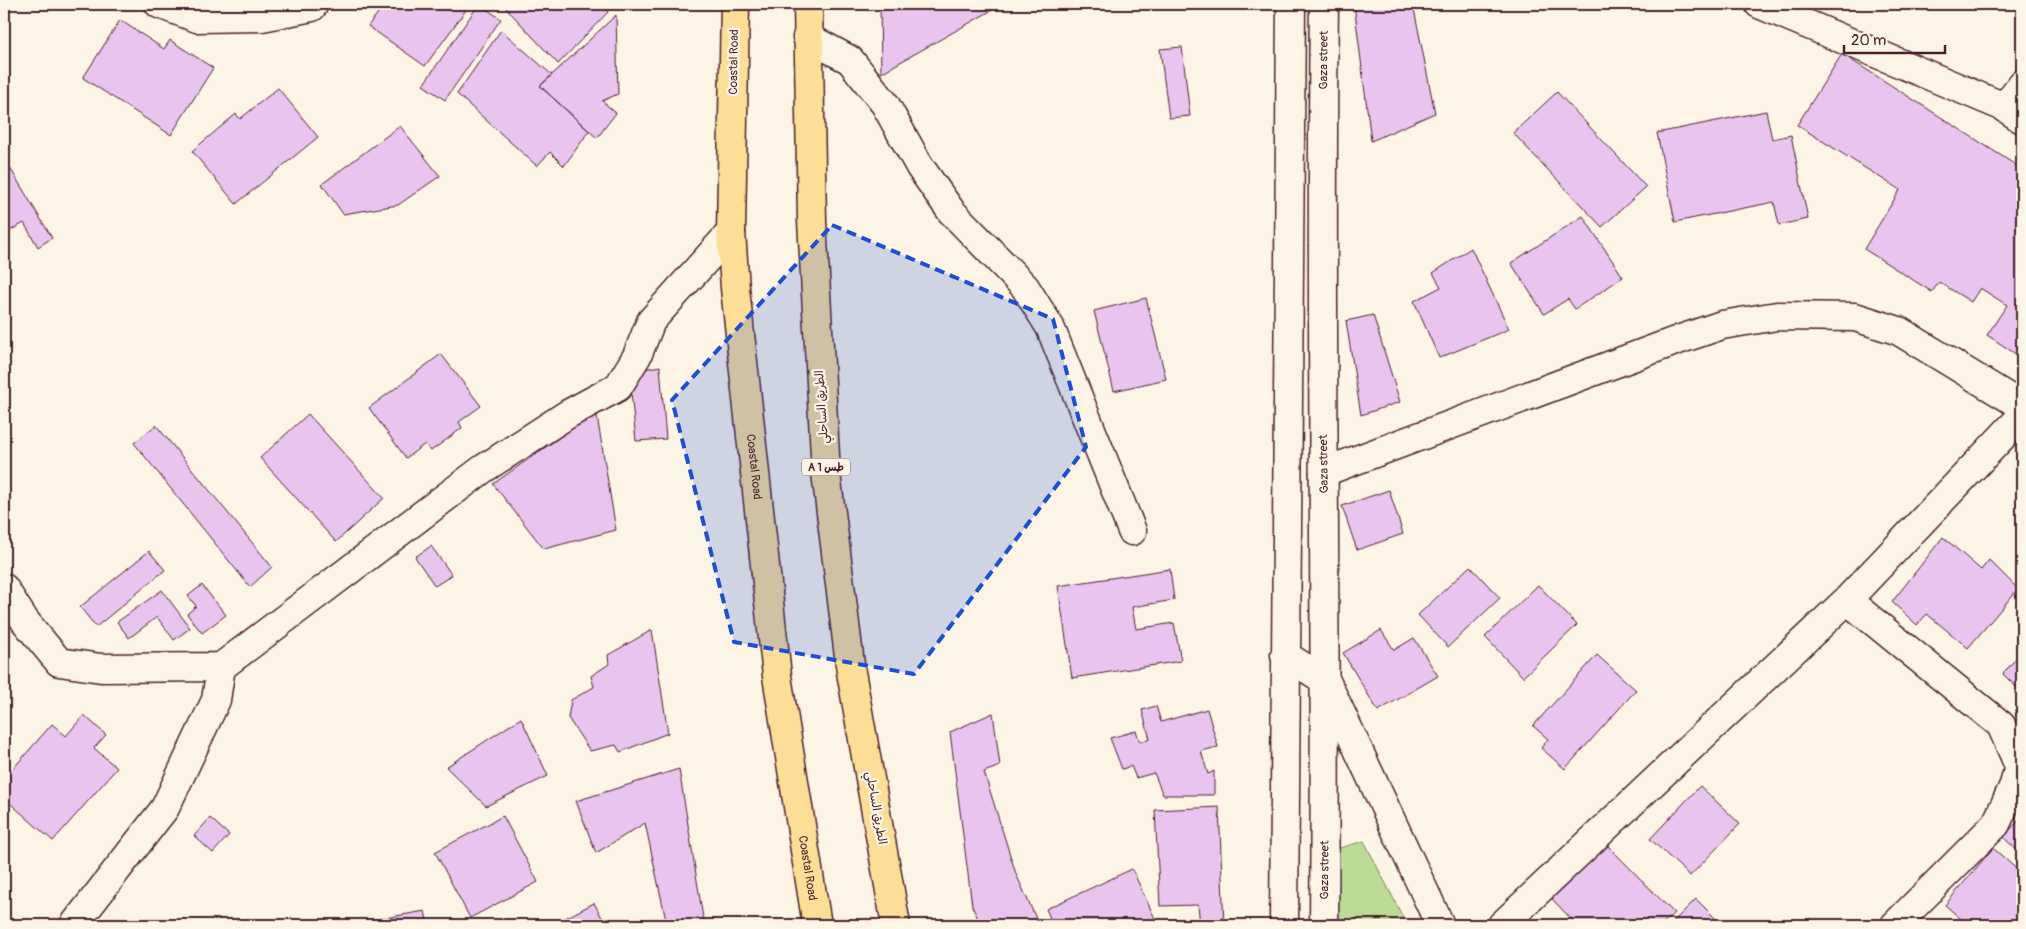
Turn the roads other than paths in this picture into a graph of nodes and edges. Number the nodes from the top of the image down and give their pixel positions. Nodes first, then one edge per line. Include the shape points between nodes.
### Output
1 (159, 4) edge
2 (314, 4) edge
3 (736, 4) edge
4 (808, 4) edge
5 (1291, 4) edge
6 (1324, 4) edge
7 (1758, 4) edge
8 (807, 36) junction
9 (2022, 84) edge
10 (2013, 113) edge
11 (731, 232) junction
12 (2022, 406) edge
13 (2022, 416) edge
14 (1324, 472) junction
15 (1132, 531) dead end
16 (4, 588) edge
17 (1847, 600) junction
18 (1285, 654) junction
19 (221, 667) junction
20 (1326, 680) junction
21 (816, 924) edge
22 (74, 925) edge
23 (896, 925) edge
24 (1284, 925) edge
25 (1324, 925) edge
26 (1440, 925) edge
27 (1502, 925) edge
28 (1895, 925) edge

1 - 2 street via 197,18 262,17
3 - 11 highway, Coastal Road
4 - 8 highway, الطريق الساحلي / A 1 طس
5 - 18 street
6 - 14 street, Gaza street
7 - 10 street
8 - 15 street via 850,60 885,104 920,168 951,211 1025,286 1050,327
8 - 23 highway, الطريق الساحلي / A 1 طس via 812,221 826,473 851,672
9 - 10 street
11 - 19 street via 651,321 637,356 618,387 568,414 484,469
11 - 21 highway, Coastal Road via 776,676
12 - 14 street via 1899,330 1855,317 1777,316 1722,325 1678,340
13 - 17 street
14 - 20 street, Gaza street
16 - 19 street via 25,621 59,662 101,668
17 - 27 street
17 - 28 street via 2001,725 2019,766 1996,824
18 - 20 street
18 - 24 street
19 - 22 street via 216,700 165,808
20 - 25 street, Gaza street
20 - 26 street

